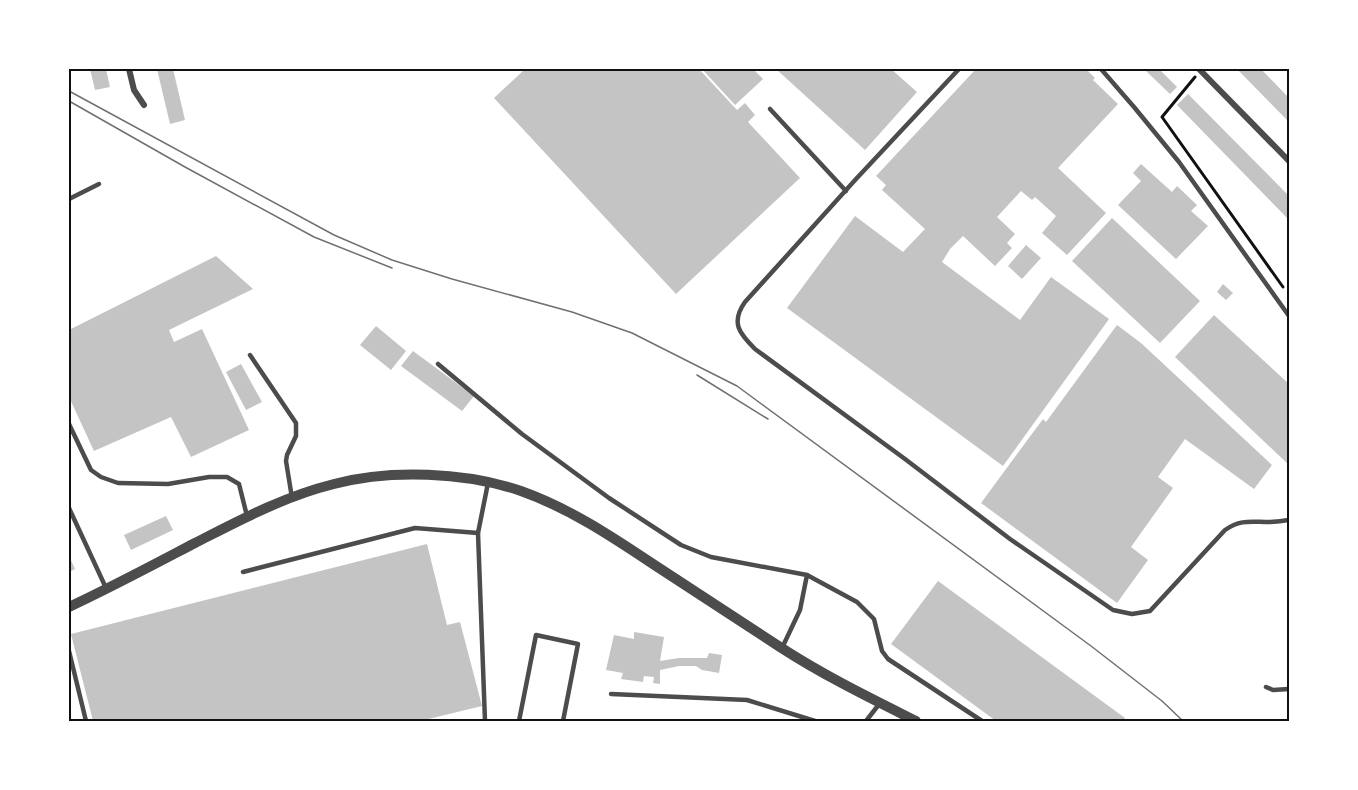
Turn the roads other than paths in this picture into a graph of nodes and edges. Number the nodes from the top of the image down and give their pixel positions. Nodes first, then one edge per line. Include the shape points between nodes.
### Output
1 (129, 69) edge
2 (959, 69) edge
3 (1101, 69) edge
4 (1199, 70) edge
5 (144, 105) dead end
6 (770, 109) dead end
7 (1289, 161) edge
8 (99, 184) dead end
9 (846, 191) junction
10 (69, 199) edge
11 (1289, 316) edge
12 (250, 355) dead end
13 (438, 364) dead end
14 (69, 424) edge
15 (488, 483) junction
16 (292, 498) junction
17 (69, 508) edge
18 (247, 516) junction
19 (1289, 520) edge
20 (478, 533) junction
21 (243, 572) dead end
22 (807, 575) junction
23 (106, 589) junction
24 (69, 607) edge
25 (782, 649) junction
26 (69, 651) edge
27 (1266, 687) dead end
28 (1289, 689) edge
29 (611, 694) dead end
30 (880, 703) junction
31 (86, 721) edge
32 (485, 721) edge
33 (519, 721) edge
34 (563, 721) edge
35 (814, 721) edge
36 (866, 721) edge
37 (916, 721) edge
38 (982, 721) edge

1 - 5 street via 134,90
2 - 9 lane
3 - 11 lane via 1179,162
4 - 7 street
6 - 9 lane
8 - 10 lane
9 - 19 lane via 738,312 742,337 755,349 1113,610 1132,614 1150,611 1233,524
12 - 16 lane via 296,423 296,436 286,461
13 - 22 lane via 522,434 609,498 681,544 711,557
14 - 18 lane via 91,470 101,477 118,483 168,484 227,477 239,484
15 - 16 street via 417,474 377,477 335,483
15 - 20 lane
15 - 25 street via 520,491 579,516
16 - 18 street
17 - 23 lane
18 - 23 street
20 - 21 lane via 415,528
20 - 32 lane
22 - 25 lane via 800,610
22 - 38 lane via 857,602 874,619 882,651 888,659
23 - 24 street
25 - 30 street
26 - 31 lane
27 - 28 lane
29 - 35 lane via 747,700
30 - 36 lane
30 - 37 street
33 - 34 lane via 536,635 578,644

